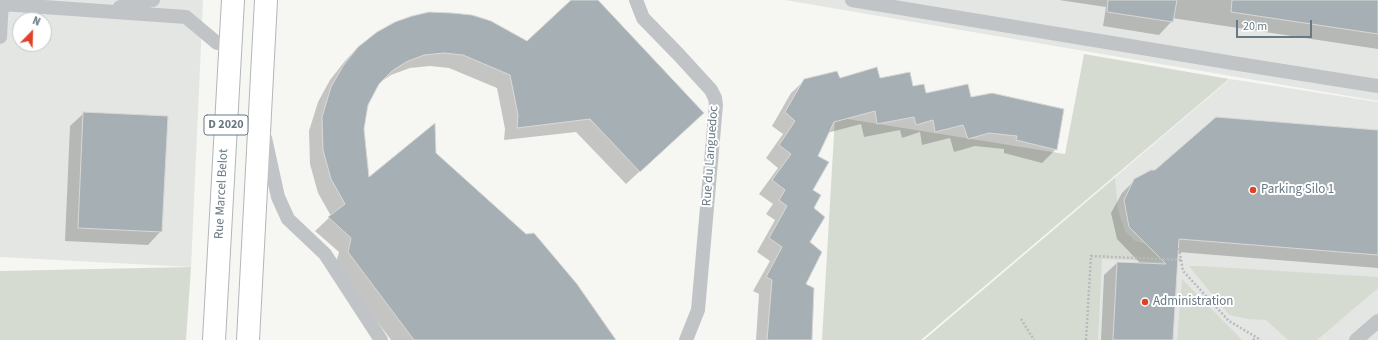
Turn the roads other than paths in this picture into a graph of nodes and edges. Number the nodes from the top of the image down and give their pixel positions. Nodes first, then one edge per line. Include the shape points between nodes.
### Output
1 (153, 0) edge
2 (218, 0) edge
3 (234, 0) edge
4 (266, 0) edge
5 (278, 0) edge
6 (636, 0) edge
7 (852, 0) edge
8 (2, 2) edge
9 (102, 11) junction
10 (0, 36) edge
11 (217, 43) junction
12 (1378, 86) edge
13 (262, 125) junction
14 (1378, 321) edge
15 (207, 340) edge
16 (214, 340) edge
17 (248, 340) edge
18 (380, 340) edge
19 (686, 340) edge
20 (1356, 340) edge

1 - 9 lane
2 - 11 main road
3 - 16 main road, Rue Marcel Belot / D 2020
4 - 13 main road, D 2020
5 - 13 main road
6 - 19 lane, Rue du Languedoc via 643,18 679,54 715,98 698,310
7 - 12 lane
8 - 9 lane
8 - 10 lane
9 - 11 lane via 186,17
11 - 15 main road via 208,250
13 - 17 main road, D 2020 via 252,247
13 - 18 lane via 278,197 288,219 325,254
14 - 20 lane

